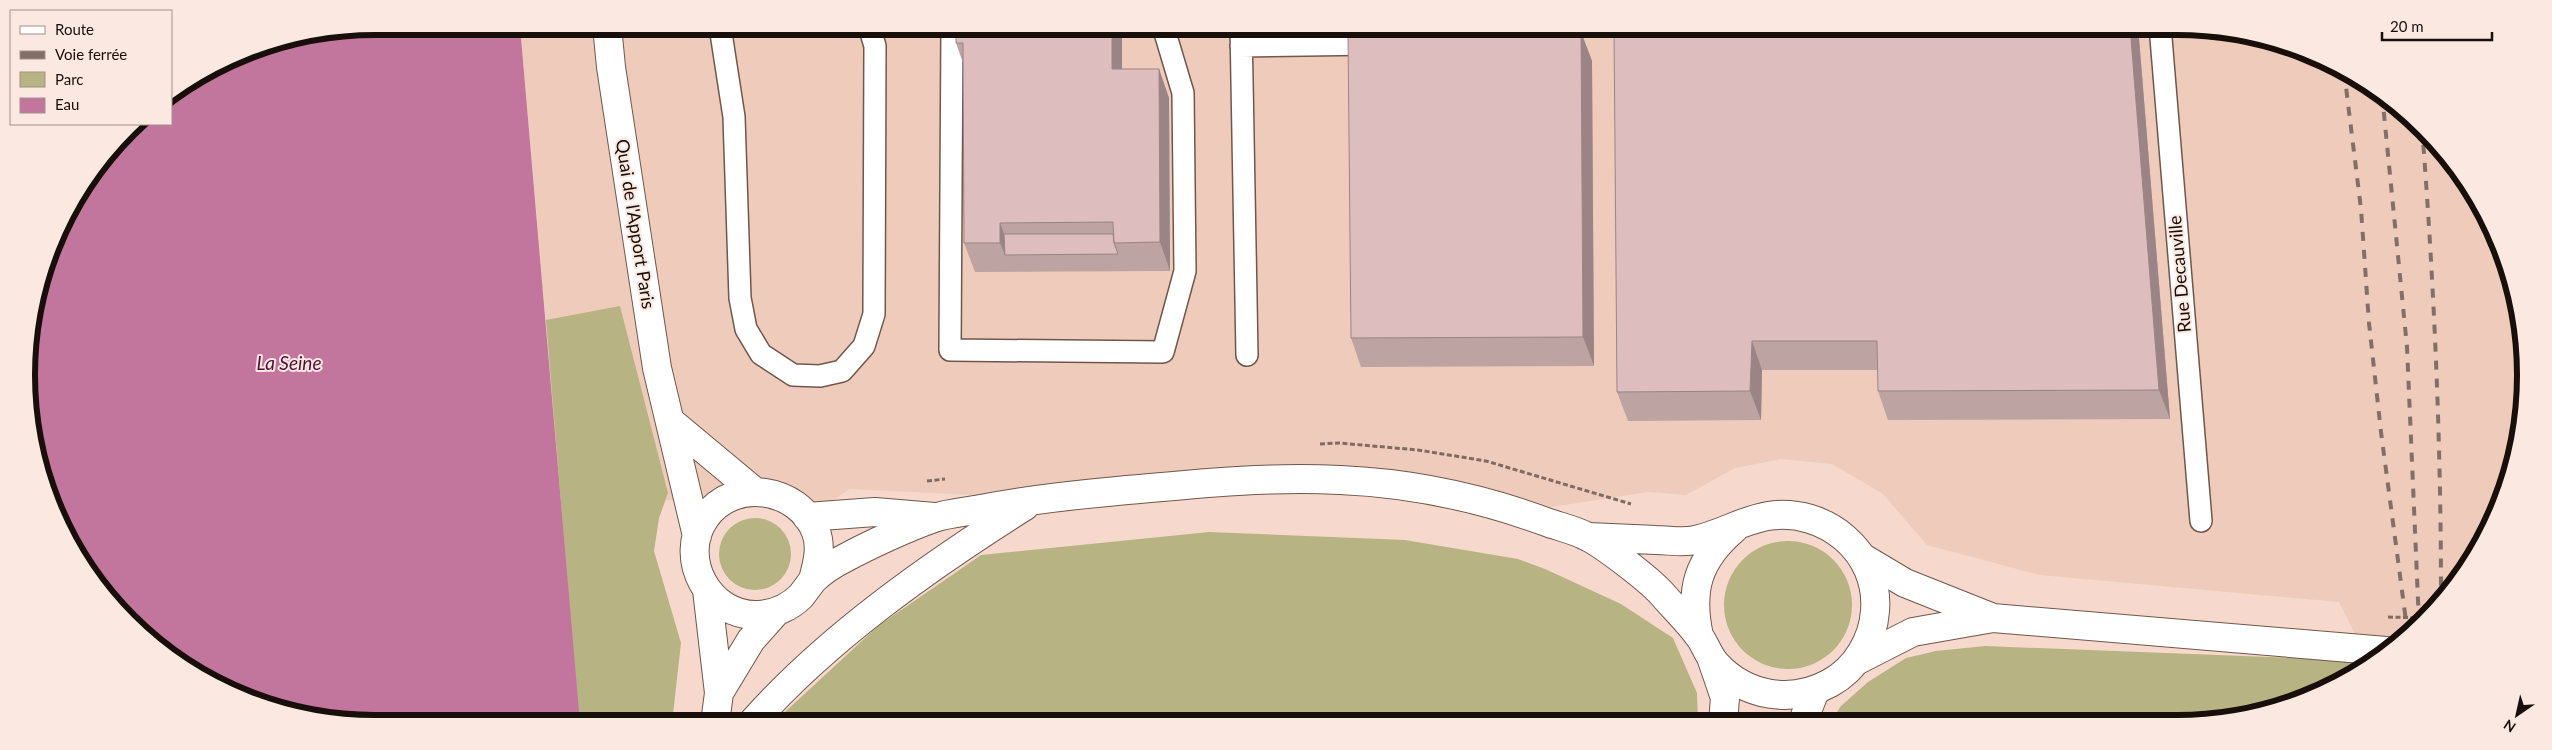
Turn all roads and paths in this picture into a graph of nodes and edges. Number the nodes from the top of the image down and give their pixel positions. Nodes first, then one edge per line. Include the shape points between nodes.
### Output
1 (608, 35) edge
2 (721, 35) edge
3 (872, 35) edge
4 (952, 35) edge
5 (1167, 35) edge
6 (2161, 35) edge
7 (1241, 36) edge
8 (1398, 44) edge
9 (1247, 355) dead end
10 (670, 421) junction
11 (754, 491) junction
12 (1036, 498) junction
13 (807, 517) junction
14 (936, 517) junction
15 (2201, 521) dead end
16 (1735, 528) junction
17 (696, 536) junction
18 (1588, 537) junction
19 (1863, 558) junction
20 (813, 580) junction
21 (707, 590) junction
22 (776, 612) junction
23 (2388, 617) dead end
24 (1993, 618) junction
25 (2414, 618) edge
26 (1699, 636) junction
27 (2377, 650) edge
28 (1712, 660) junction
29 (1858, 660) junction
30 (1816, 691) junction
31 (719, 693) junction
32 (716, 715) edge
33 (759, 715) edge
34 (1724, 715) edge
35 (1805, 715) edge

1 - 10 main road, Quai de l'Apport Paris via 657,368
2 - 3 lane via 734,117 740,298 746,329 761,354 793,375 820,376 842,371 864,346 874,314 875,46
4 - 5 lane via 950,350 1163,352 1186,271 1183,93
6 - 15 lane, Rue Decauville
7 - 8 lane
7 - 9 lane
10 - 11 main road
10 - 17 main road, Quai de l'Apport Paris
11 - 13 main road via 776,494 797,506
11 - 17 main road via 721,502 706,517
12 - 14 main road
12 - 18 main road via 1228,481 1341,480 1442,491 1520,512
12 - 33 main road via 945,557 888,601 813,662
13 - 14 main road via 875,512
13 - 20 main road via 817,534 819,555
14 - 20 main road via 843,559
16 - 18 main road via 1691,541
16 - 19 main road via 1762,516 1791,514 1819,520 1844,536
16 - 26 main road via 1703,564 1695,588 1694,612
17 - 21 main road via 697,571
18 - 26 main road via 1657,588
19 - 24 main road via 1905,584
19 - 29 main road via 1873,583 1876,609 1870,636
20 - 22 main road via 800,598
21 - 22 main road via 723,605 742,614
21 - 31 main road
22 - 31 main road via 751,640
23 - 25 path, bridge
24 - 27 main road
24 - 29 main road via 1913,632
26 - 28 main road
28 - 30 main road via 1733,680 1759,692 1787,696
28 - 34 main road via 1726,698
29 - 30 main road via 1839,678
30 - 35 main road
31 - 32 main road

